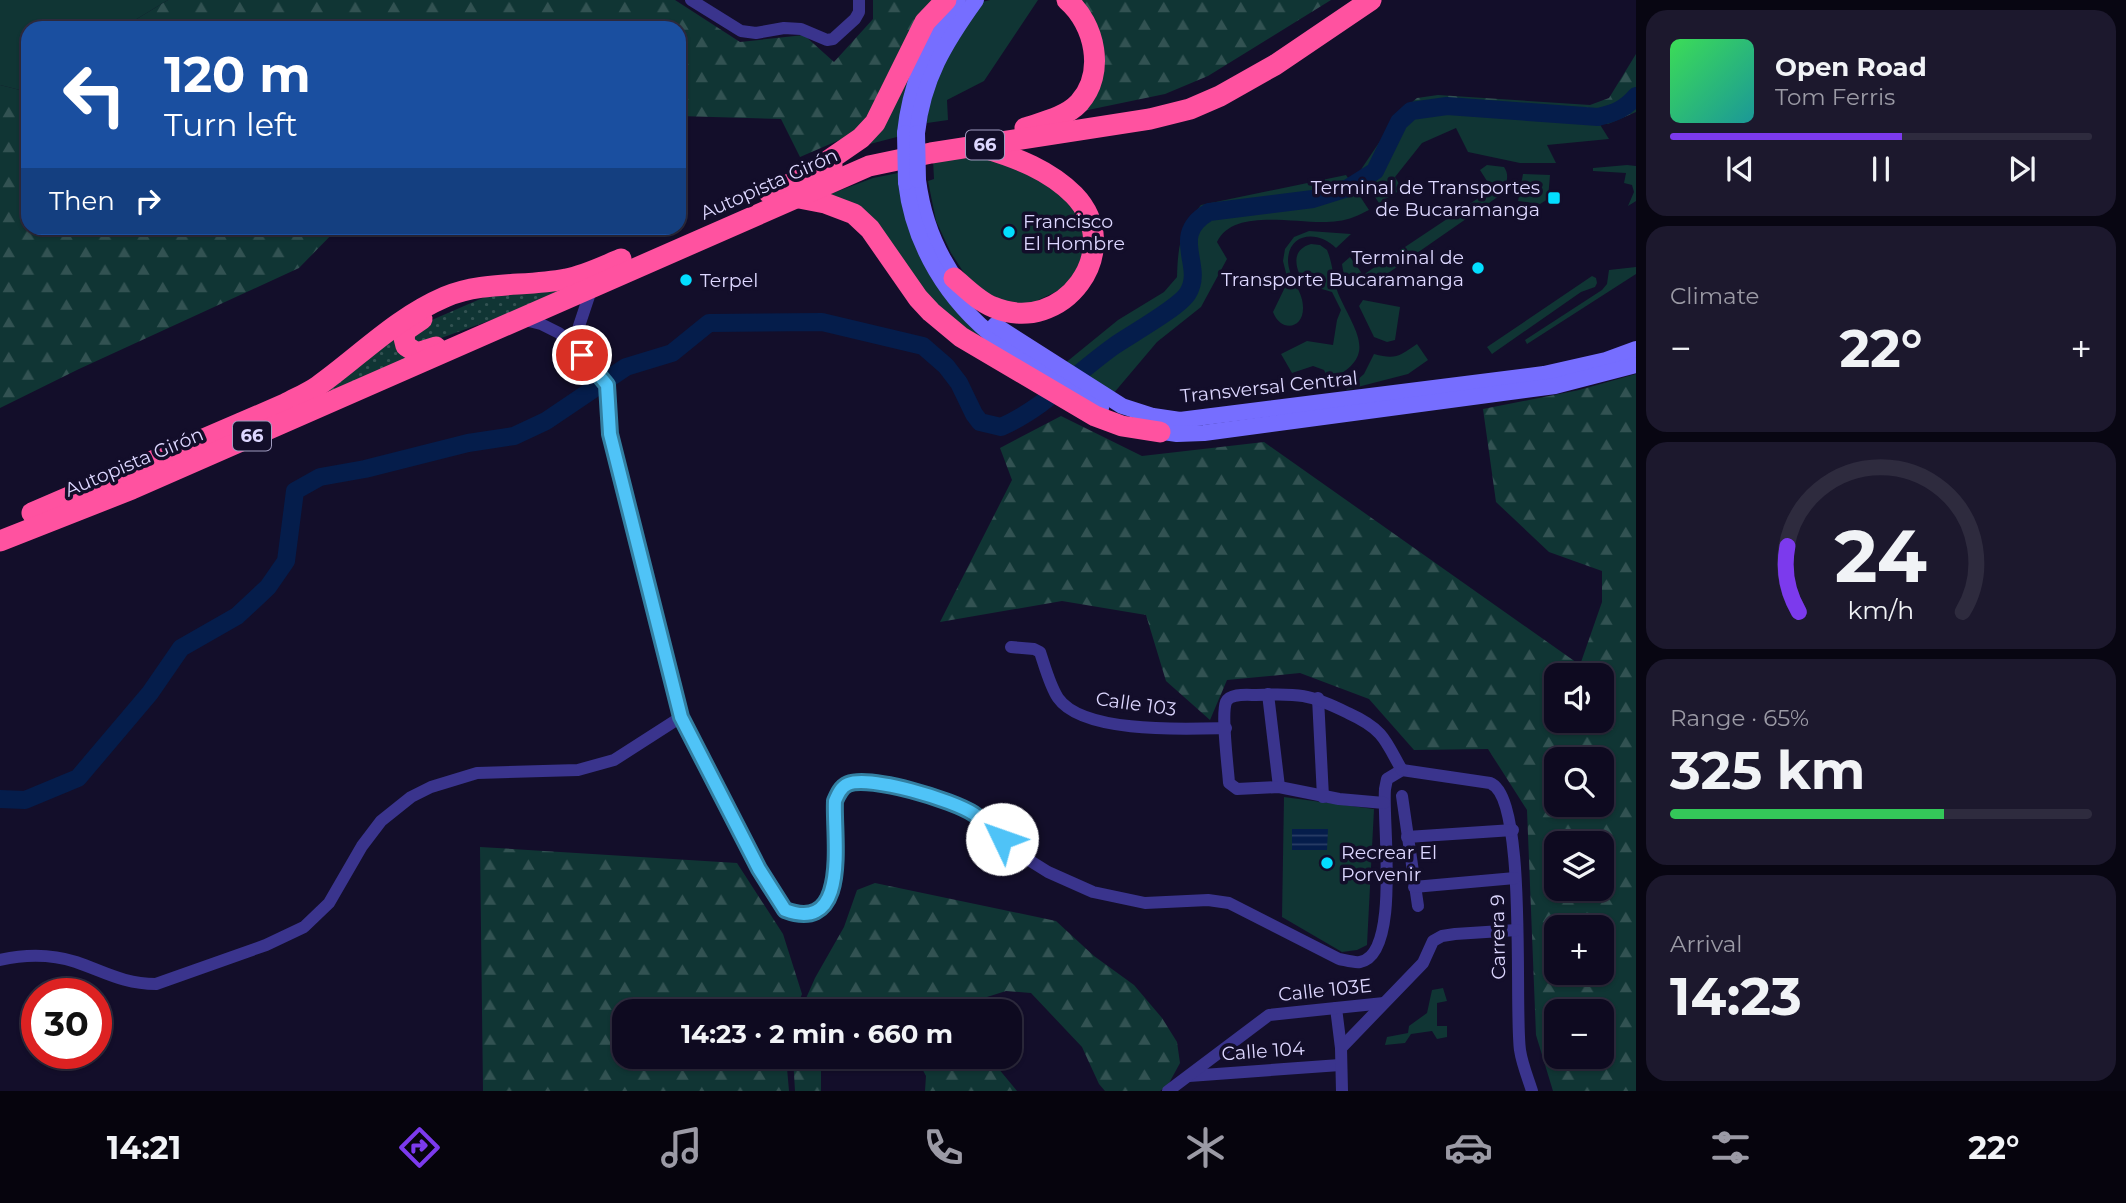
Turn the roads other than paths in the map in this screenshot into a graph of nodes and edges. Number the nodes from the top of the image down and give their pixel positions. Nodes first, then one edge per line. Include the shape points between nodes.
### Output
1 (691, 0) edge
2 (859, 0) edge
3 (946, 0) edge
4 (958, 0) edge
5 (976, 0) edge
6 (1067, 0) edge
7 (1349, 0) edge
8 (1371, 0) edge
9 (1025, 128) junction
10 (911, 133) junction
11 (979, 146) junction
12 (803, 177) junction
13 (912, 181) junction
14 (794, 197) junction
15 (686, 229) edge
16 (673, 235) edge
17 (954, 278) junction
18 (488, 286) junction
19 (592, 287) junction
20 (511, 323) junction
21 (575, 346) junction
22 (1636, 349) edge
23 (1636, 365) edge
24 (1051, 376) junction
25 (1081, 395) junction
26 (1160, 432) joint
27 (0, 527) edge
28 (0, 541) edge
29 (1011, 647) dead end
30 (1269, 694) junction
31 (1318, 698) junction
32 (681, 717) junction
33 (1226, 728) junction
34 (1402, 770) junction
35 (1279, 786) junction
36 (1402, 796) dead end
37 (1323, 797) junction
38 (1384, 803) junction
39 (1513, 830) junction
40 (1407, 837) junction
41 (1516, 878) junction
42 (1414, 887) junction
43 (1418, 906) dead end
44 (1517, 930) junction
45 (0, 960) edge
46 (1384, 1003) junction
47 (1336, 1008) junction
48 (1341, 1048) junction
49 (1340, 1065) junction
50 (1189, 1076) junction
51 (1168, 1091) edge
52 (1342, 1091) edge
53 (1532, 1091) edge

1 - 2 street via 741,31 801,29 827,40 855,19
3 - 12 highway via 925,22 869,131
4 - 10 main road via 919,69 909,100
5 - 10 main road via 930,76
6 - 9 highway via 1082,16 1092,42 1090,84 1067,112
7 - 9 highway, Autopista Girón / 66 via 1208,89 1154,107
8 - 11 highway, Autopista Girón / 66 via 1275,65 1198,106 1150,119
9 - 12 highway, Autopista Girón / 66 via 885,149
10 - 13 main road, bridge
11 - 14 highway, Autopista Girón / 66 via 881,162
11 - 17 highway via 1031,164 1075,196 1089,218 1092,253 1074,292 1063,302 1035,312 993,307
12 - 15 highway, Autopista Girón / 66
13 - 17 main road
13 - 24 main road via 914,222 951,294 990,334
14 - 19 highway, Autopista Girón / 66
14 - 24 highway via 825,202 855,214 931,312 961,337
16 - 18 highway, Autopista Girón / 66 via 569,279
17 - 24 main road via 976,307
18 - 20 highway via 409,327 404,342 409,349 422,352
18 - 27 highway, Autopista Girón / 66 via 445,297 417,311 316,387 285,404
19 - 20 highway, Autopista Girón / 66
19 - 21 street
20 - 21 street via 541,324
20 - 28 highway, Autopista Girón / 66 via 109,499
21 - 32 street via 607,385 610,434
22 - 25 main road, Transversal Central via 1587,366 1544,374 1181,420
23 - 26 main road, Transversal Central via 1576,382 1510,393 1204,433
24 - 25 highway
25 - 26 highway via 1095,415 1122,426
29 - 33 street, Calle 103 via 1041,652 1058,699 1073,712 1094,720 1164,730
30 - 31 street
30 - 33 street via 1228,699
30 - 35 street
31 - 34 street via 1379,733
31 - 37 street
32 - 38 street via 759,869 785,910 794,914 821,909 831,897 835,801 848,784 863,782 948,800 974,814 1016,852 1093,892 1145,903 1229,903 1339,959 1359,963 1377,951 1383,937 1387,903
32 - 45 street via 614,760 578,770 477,773 411,797 381,821 329,903 304,927 266,946 156,984 138,984 49,957 23,955
33 - 35 street via 1229,783 1237,789
34 - 38 street via 1387,779
34 - 39 street, Carrera 9 via 1495,785
35 - 37 street
36 - 40 street
37 - 38 street
39 - 40 street
39 - 41 street, Carrera 9
40 - 42 street
41 - 42 street
41 - 44 street, Carrera 9
42 - 43 street
44 - 46 street via 1442,936 1433,941 1423,963
44 - 53 street, Carrera 9 via 1520,1049
46 - 47 street, Calle 103E
46 - 48 street
47 - 48 street
47 - 50 street, Calle 103E via 1269,1015
48 - 49 street
49 - 50 street, Calle 104
49 - 52 street
50 - 51 street

